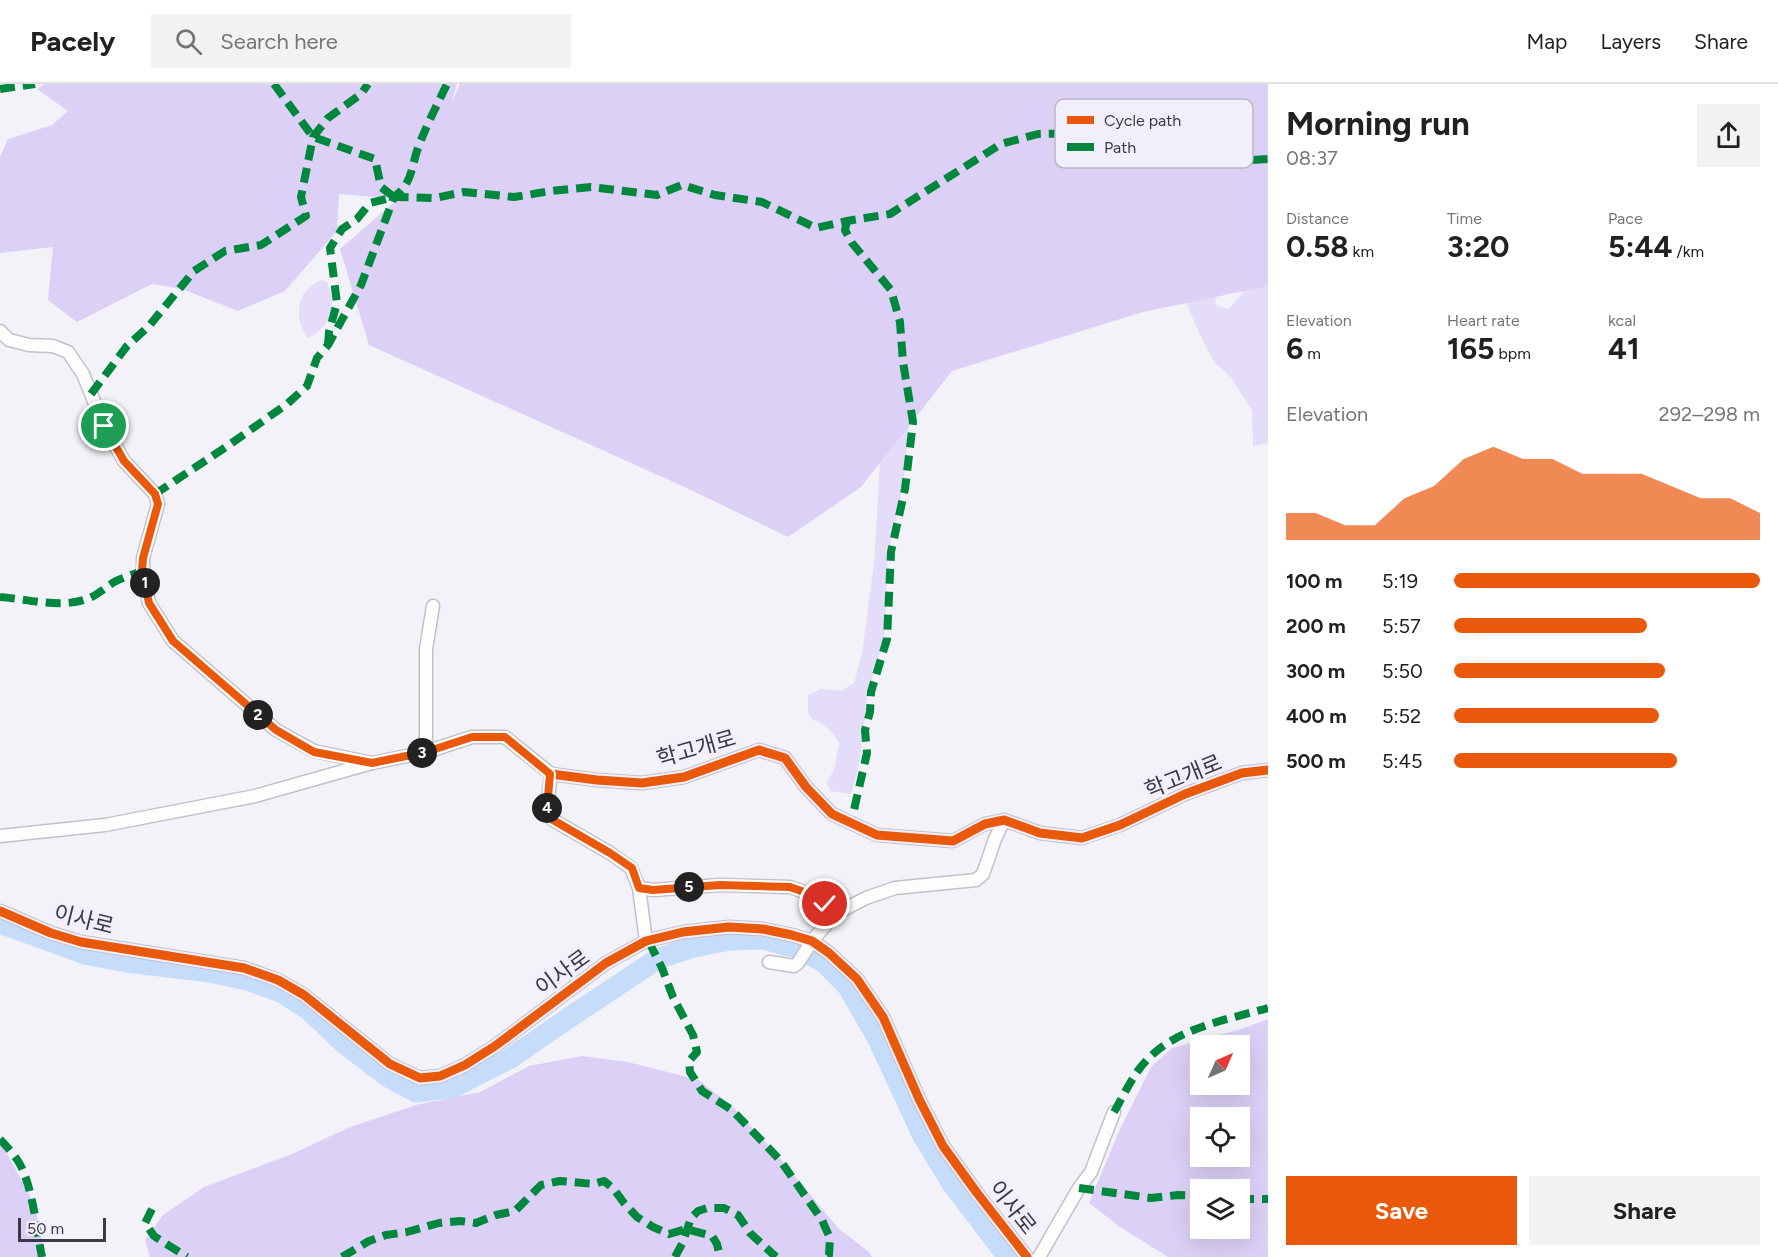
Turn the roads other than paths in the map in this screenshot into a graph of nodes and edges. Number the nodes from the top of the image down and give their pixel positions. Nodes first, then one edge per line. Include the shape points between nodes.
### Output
1 (0, 331) edge
2 (433, 606) dead end
3 (426, 752) junction
4 (372, 763) junction
5 (1268, 770) edge
6 (550, 774) junction
7 (1004, 820) junction
8 (0, 836) edge
9 (639, 888) junction
10 (0, 911) edge
11 (835, 914) junction
12 (646, 941) junction
13 (811, 943) junction
14 (768, 962) dead end
15 (1114, 1113) dead end
16 (1028, 1257) edge
17 (1039, 1257) edge

1 - 4 street via 9,340 68,352 83,374 104,426 124,461 155,494 158,504 142,571 149,603 173,641 276,730 314,752
2 - 3 street via 426,649
3 - 4 street
3 - 6 street via 472,737 505,737
4 - 8 street via 255,796 160,815
5 - 7 street, 학고개로 via 1242,773 1082,838 1040,833
6 - 7 street, 학고개로 via 642,783 684,777 759,750 785,758 832,814 877,835 953,841 985,824
6 - 9 street via 547,808 553,820 632,868
7 - 11 street via 983,874 976,880 895,888
9 - 11 street via 790,887 810,894
9 - 12 street
10 - 12 street, 이사로 via 81,942 244,968 278,980 304,994 390,1064 420,1078 440,1076 465,1065 606,963
11 - 13 street
12 - 13 street, 이사로 via 729,927 763,929
13 - 14 street via 794,966
13 - 16 street, 이사로 via 829,953 857,979 883,1017 943,1146
15 - 17 street via 1091,1172

